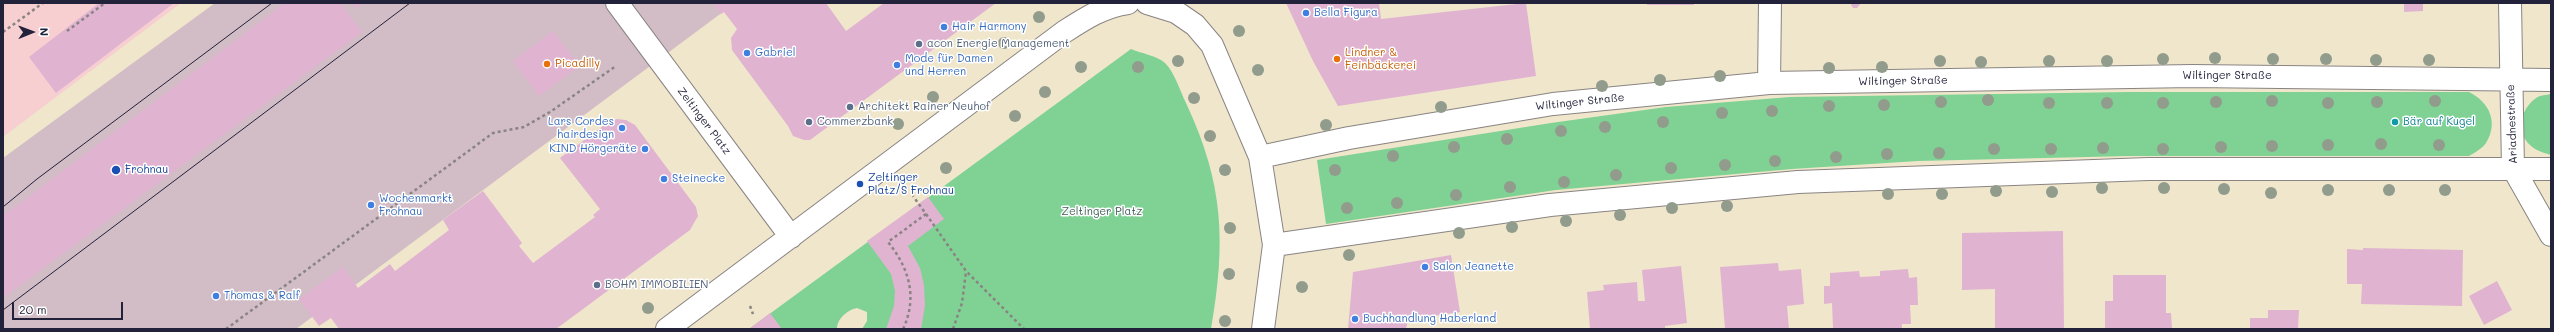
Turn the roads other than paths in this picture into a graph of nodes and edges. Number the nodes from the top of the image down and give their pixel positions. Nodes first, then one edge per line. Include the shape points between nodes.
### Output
1 (617, 3) edge
2 (1128, 3) edge
3 (1147, 3) edge
4 (1770, 3) edge
5 (2510, 3) edge
6 (2510, 80) junction
7 (2551, 80) edge
8 (1769, 84) junction
9 (1260, 156) junction
10 (2513, 168) junction
11 (2551, 169) edge
12 (2551, 235) edge
13 (791, 237) junction
14 (1274, 245) junction
15 (667, 329) edge
16 (1263, 329) edge

1 - 13 street, Zeltinger Platz
2 - 13 street via 1117,4 1089,16 1064,32
3 - 9 street via 1176,12 1196,25 1212,45
4 - 8 street
5 - 6 street, Ariadnestraße
6 - 7 street, Wiltinger Straße
6 - 8 street, Wiltinger Straße via 2192,76
6 - 10 street, Ariadnestraße
8 - 9 street, Wiltinger Straße via 1553,104 1349,138
9 - 14 street
10 - 11 street
10 - 12 street, Ariadnestraße
10 - 14 street via 2148,169 1798,182 1550,205
13 - 15 street
14 - 16 street

